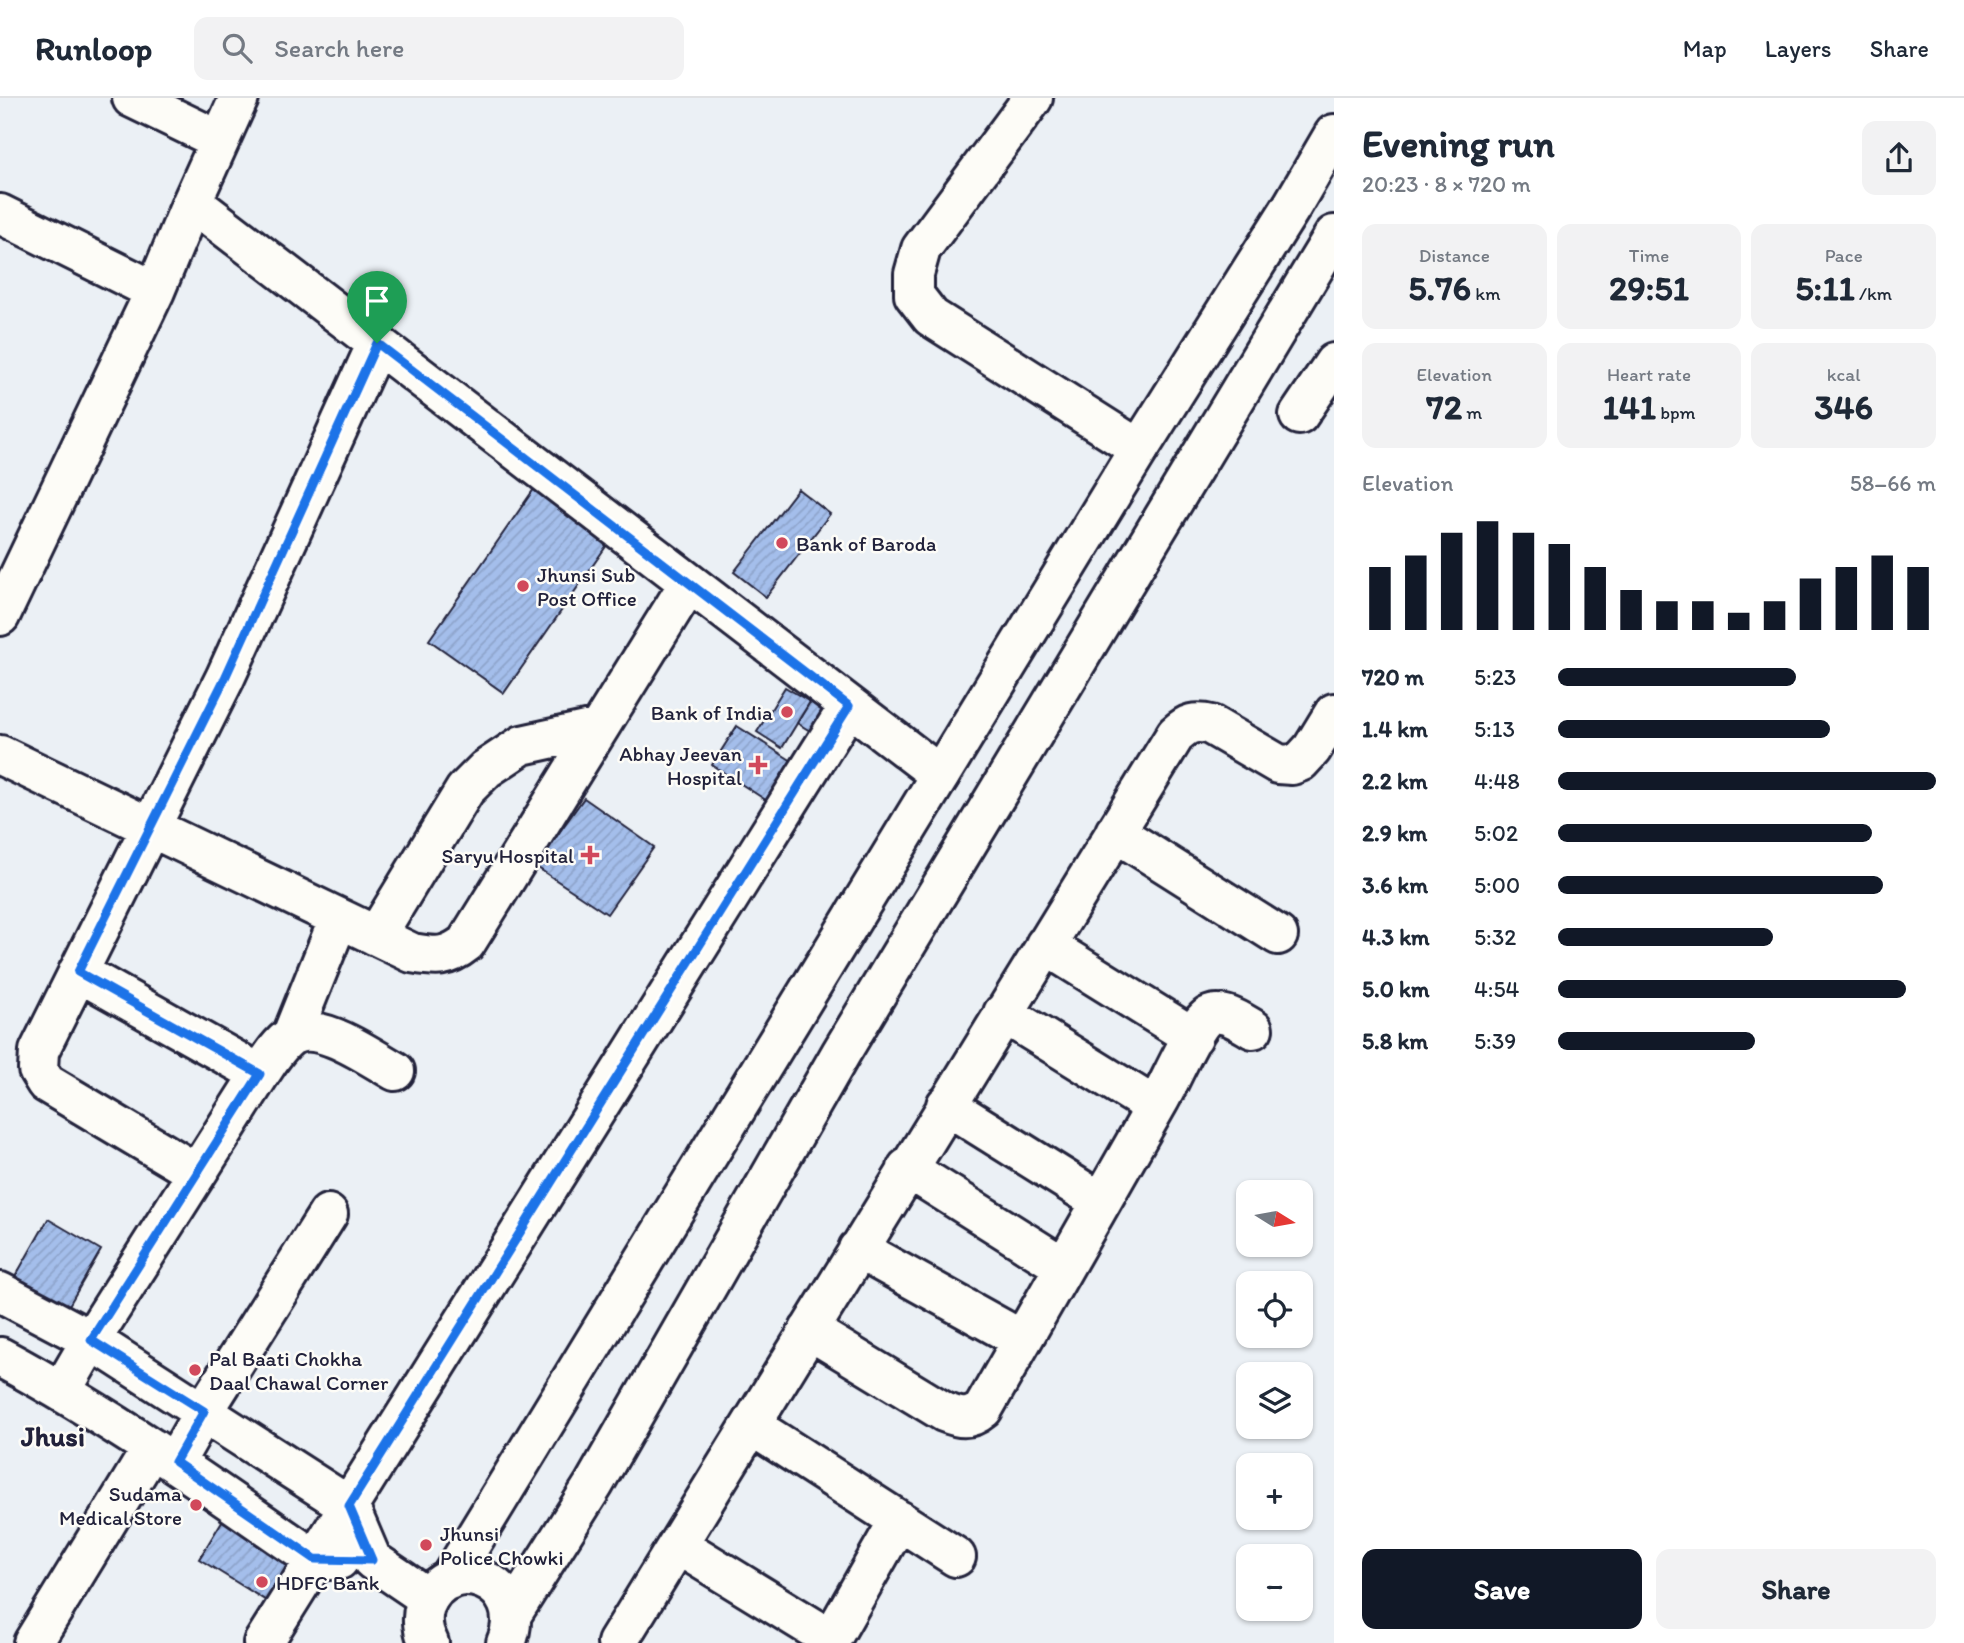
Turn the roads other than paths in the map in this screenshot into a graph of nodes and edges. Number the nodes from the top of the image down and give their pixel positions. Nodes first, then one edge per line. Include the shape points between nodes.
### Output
1 (132, 98) edge
2 (239, 98) edge
3 (1033, 98) edge
4 (1334, 134) edge
5 (219, 140) junction
6 (192, 202) junction
7 (0, 214) edge
8 (1334, 235) edge
9 (155, 291) junction
10 (377, 343) junction
11 (1334, 363) edge
12 (1299, 415) dead end
13 (1139, 449) junction
14 (8, 577) edge
15 (690, 583) junction
16 (0, 616) edge
17 (849, 706) junction
18 (1334, 713) edge
19 (599, 728) junction
20 (0, 755) edge
21 (940, 775) junction
22 (150, 827) junction
23 (1115, 832) junction
24 (339, 918) junction
25 (1278, 935) dead end
26 (376, 936) junction
27 (1045, 945) junction
28 (78, 972) junction
29 (1003, 1013) junction
30 (1253, 1029) dead end
31 (292, 1035) junction
32 (1193, 1037) junction
33 (395, 1072) dead end
34 (260, 1074) junction
35 (946, 1105) junction
36 (1156, 1107) junction
37 (907, 1168) junction
38 (197, 1173) junction
39 (1101, 1202) junction
40 (328, 1214) dead end
41 (858, 1249) junction
42 (1064, 1267) junction
43 (0, 1292) edge
44 (809, 1330) junction
45 (91, 1340) junction
46 (1022, 1340) junction
47 (0, 1357) edge
48 (62, 1390) junction
49 (204, 1411) junction
50 (752, 1426) junction
51 (163, 1455) junction
52 (349, 1506) junction
53 (899, 1520) junction
54 (678, 1545) junction
55 (956, 1557) dead end
56 (315, 1559) junction
57 (372, 1560) junction
58 (428, 1618) edge
59 (509, 1629) edge
60 (830, 1641) edge
61 (33, 1643) edge
62 (263, 1643) edge
63 (617, 1643) edge

1 - 5 main road
2 - 5 main road
3 - 13 main road via 921,249 914,295 931,317
4 - 13 main road
5 - 6 main road
6 - 9 main road
6 - 10 main road
7 - 9 main road
8 - 59 main road via 841,1053
9 - 14 main road
10 - 15 main road
10 - 22 main road via 225,678
11 - 12 main road
13 - 21 main road
14 - 16 main road
15 - 17 main road
15 - 19 main road
17 - 21 main road
17 - 52 main road
18 - 23 main road via 1312,749 1292,765 1278,764 1211,726 1187,724 1176,734
19 - 26 main road via 522,744 486,769 465,790
19 - 26 main road via 466,943 453,954 435,957 412,953
20 - 22 main road
21 - 58 main road
22 - 24 main road
22 - 28 main road
23 - 25 main road
23 - 27 main road
24 - 26 main road
24 - 31 main road
27 - 29 main road
27 - 32 main road
28 - 34 main road
28 - 38 main road via 39,1051 38,1070 58,1091
29 - 35 main road
29 - 36 main road
30 - 32 main road via 1217,1015 1198,1026
31 - 33 main road via 326,1033
31 - 34 main road
32 - 36 main road
34 - 38 main road
35 - 37 main road
35 - 39 main road
36 - 39 main road
37 - 41 main road
37 - 42 main road
38 - 45 main road
39 - 42 main road
40 - 49 main road
41 - 44 main road
41 - 46 main road
42 - 46 main road
43 - 45 main road
44 - 46 main road via 961,1419 983,1409
44 - 50 main road
45 - 48 main road
45 - 49 main road
47 - 48 main road
48 - 51 main road
49 - 51 main road
49 - 52 main road
50 - 53 main road
50 - 54 main road
51 - 56 main road
51 - 61 main road
52 - 56 main road
52 - 57 main road
53 - 55 main road
53 - 60 main road
54 - 60 main road
54 - 63 main road
56 - 57 main road
56 - 62 main road
57 - 58 main road
58 - 59 main road via 463,1576 477,1577 489,1581 508,1601

